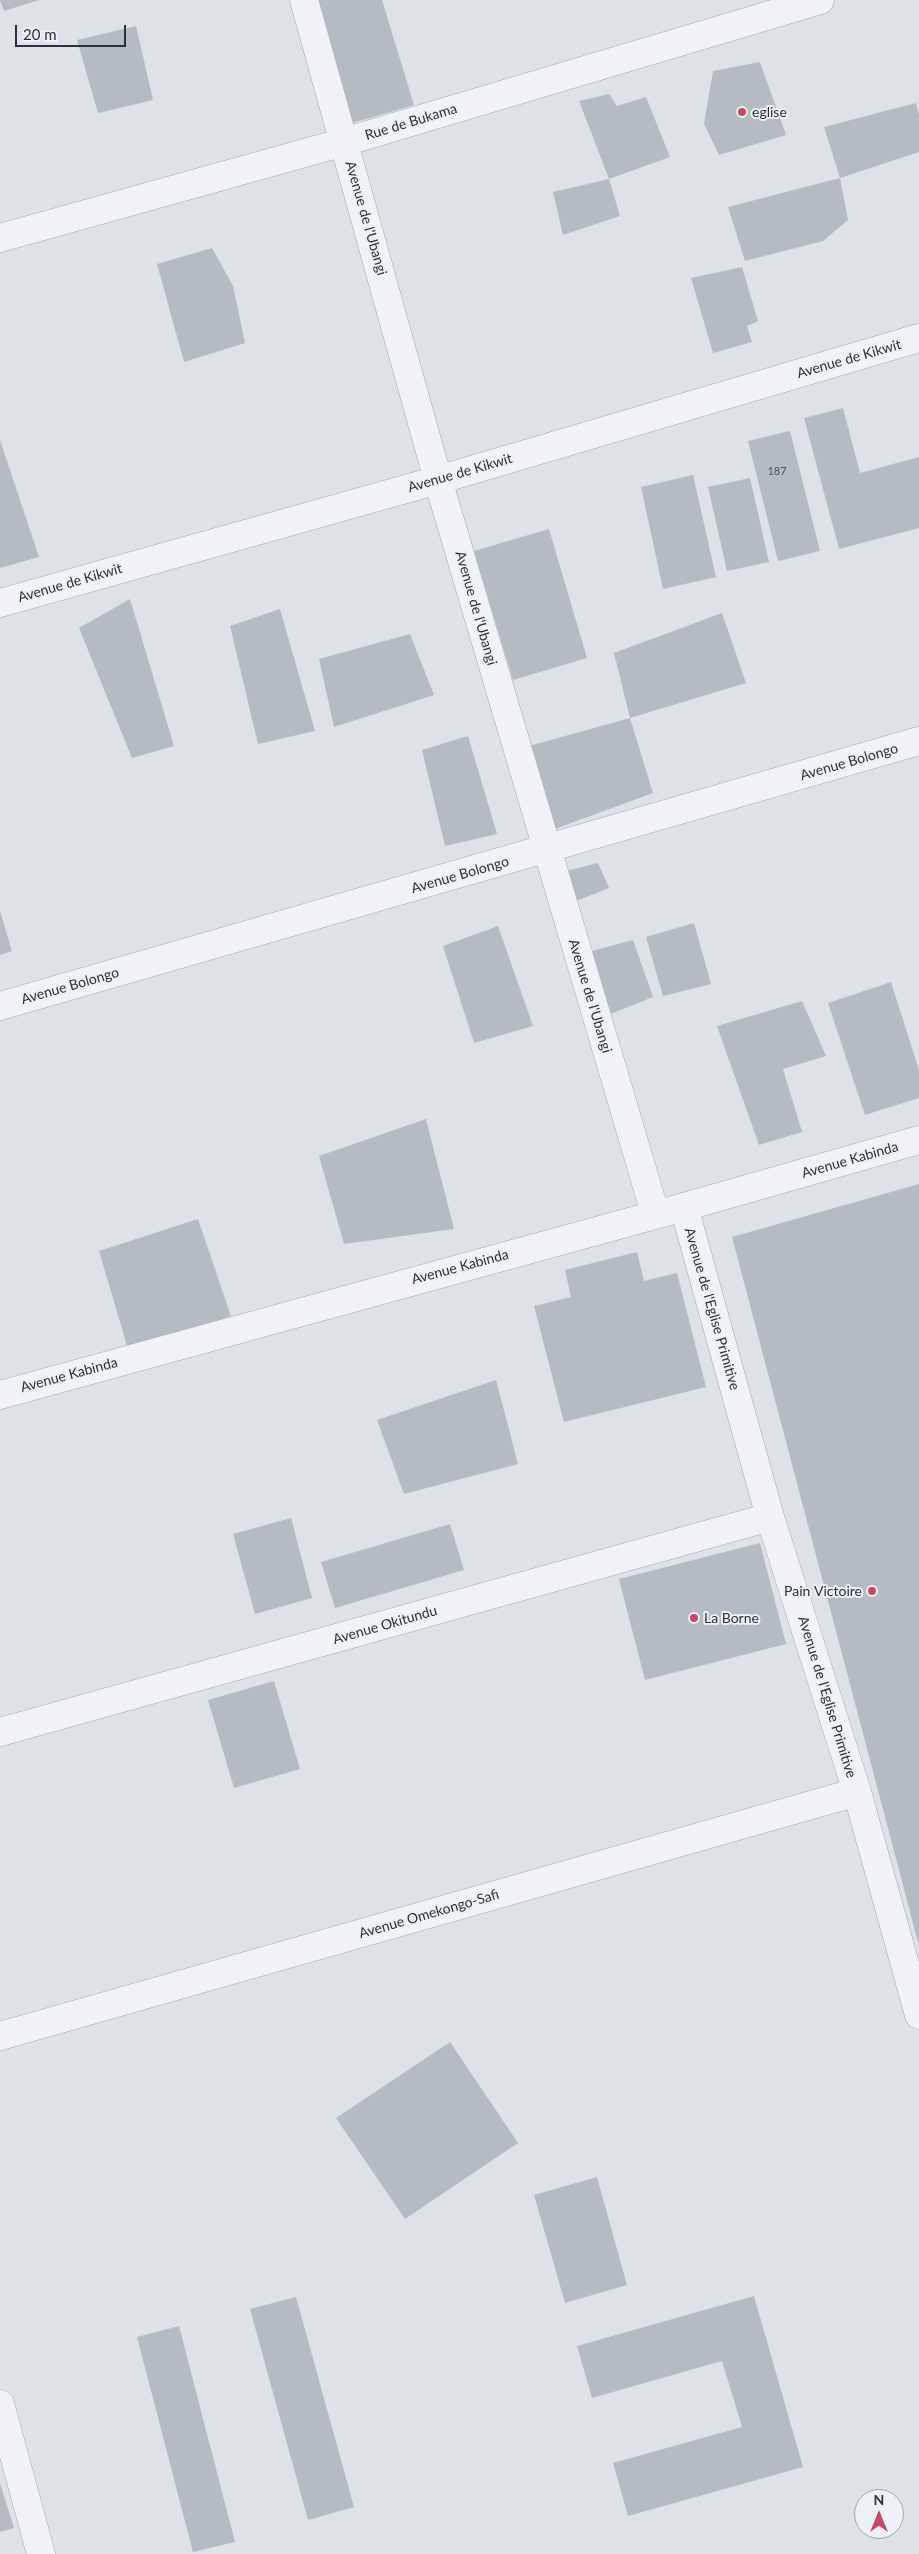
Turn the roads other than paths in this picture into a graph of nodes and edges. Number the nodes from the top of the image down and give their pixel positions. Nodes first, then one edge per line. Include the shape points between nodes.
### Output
1 (304, 0) edge
2 (820, 0) edge
3 (344, 142) junction
4 (0, 238) edge
5 (919, 338) edge
6 (438, 480) junction
7 (0, 603) edge
8 (919, 742) edge
9 (546, 851) junction
10 (0, 1006) edge
11 (919, 1140) edge
12 (684, 1207) junction
13 (655, 1213) junction
14 (0, 1395) edge
15 (770, 1517) junction
16 (0, 1732) edge
17 (857, 1792) junction
18 (919, 2015) edge
19 (0, 2036) edge
20 (0, 2404) edge
21 (42, 2554) edge

1 - 3 street, Avenue de l'Ubangi
2 - 3 street, Rue de Bukama
3 - 4 street, Rue de Bukama
3 - 6 street, Avenue de l'Ubangi
5 - 6 street, Avenue de Kikwit
6 - 7 street, Avenue de Kikwit
6 - 9 street, Avenue de l'Ubangi
8 - 9 street, Avenue Bolongo
9 - 10 street, Avenue Bolongo
9 - 13 street, Avenue de l'Ubangi
11 - 12 street, Avenue Kabinda
12 - 13 street, Avenue Kabinda
12 - 15 street, Avenue de l'Eglise Primitive
13 - 14 street, Avenue Kabinda
15 - 16 street, Avenue Okitundu
15 - 17 street, Avenue de l'Eglise Primitive
17 - 18 street, Avenue de l'Eglise Primitive
17 - 19 street, Avenue Omekongo-Safi
20 - 21 street

